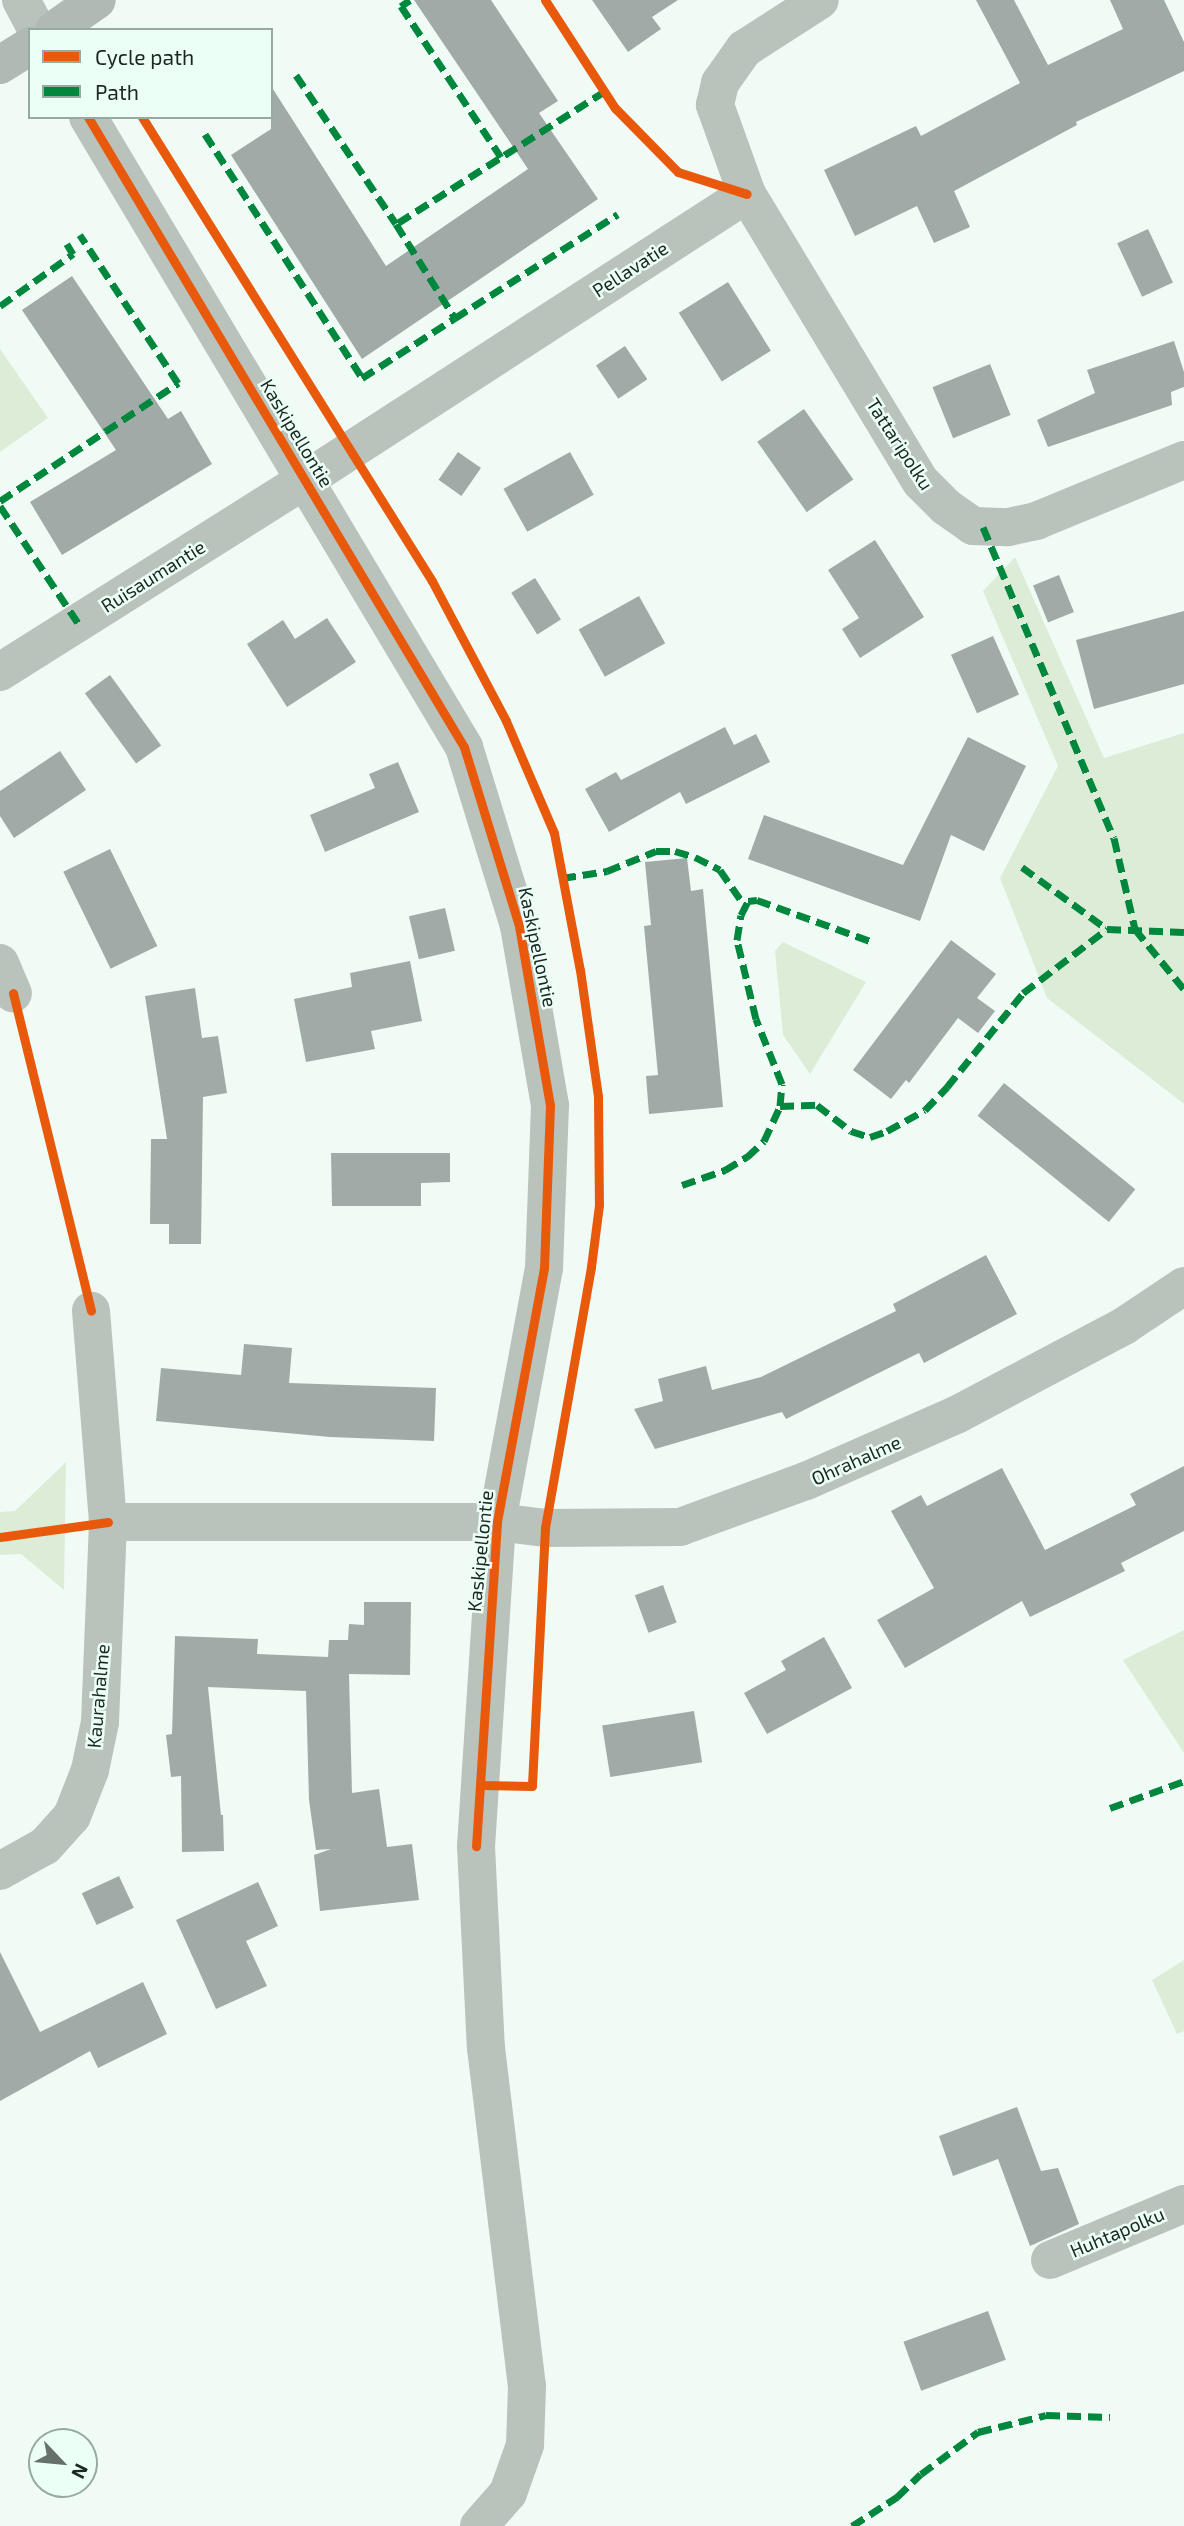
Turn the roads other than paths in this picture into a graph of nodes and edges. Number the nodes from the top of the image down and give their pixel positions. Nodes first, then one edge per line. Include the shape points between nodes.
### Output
1 (21, 0) edge
2 (97, 0) edge
3 (820, 0) edge
4 (36, 28) edge
5 (57, 28) edge
6 (28, 47) edge
7 (0, 65) edge
8 (89, 119) edge
9 (747, 194) junction
10 (1184, 460) edge
11 (305, 480) junction
12 (0, 672) edge
13 (1184, 1286) edge
14 (91, 1311) dead end
15 (108, 1522) junction
16 (496, 1522) junction
17 (0, 1871) edge
18 (1184, 2204) edge
19 (1050, 2260) dead end
20 (479, 2526) edge

1 - 4 street
2 - 5 main road
3 - 9 street via 744,49 720,83 715,105
6 - 7 main road
8 - 11 street, Kaskipellontie
9 - 10 street, Tattaripolku via 921,482 973,526 1009,527 1036,521
9 - 11 street, Pellavatie
11 - 12 street, Ruisaumantie
11 - 16 street, Kaskipellontie via 464,747 519,926 550,1105 547,1214 544,1268
13 - 16 street, Ohrahalme via 1106,1337 958,1414 806,1482 680,1527 545,1528
14 - 15 street, Kaurahalme
15 - 16 street
15 - 17 street, Kaurahalme via 100,1722 90,1770 72,1816 46,1846
16 - 20 street, Kaskipellontie via 475,1846 486,2048 527,2386 525,2445 508,2493
18 - 19 street, Huhtapolku

